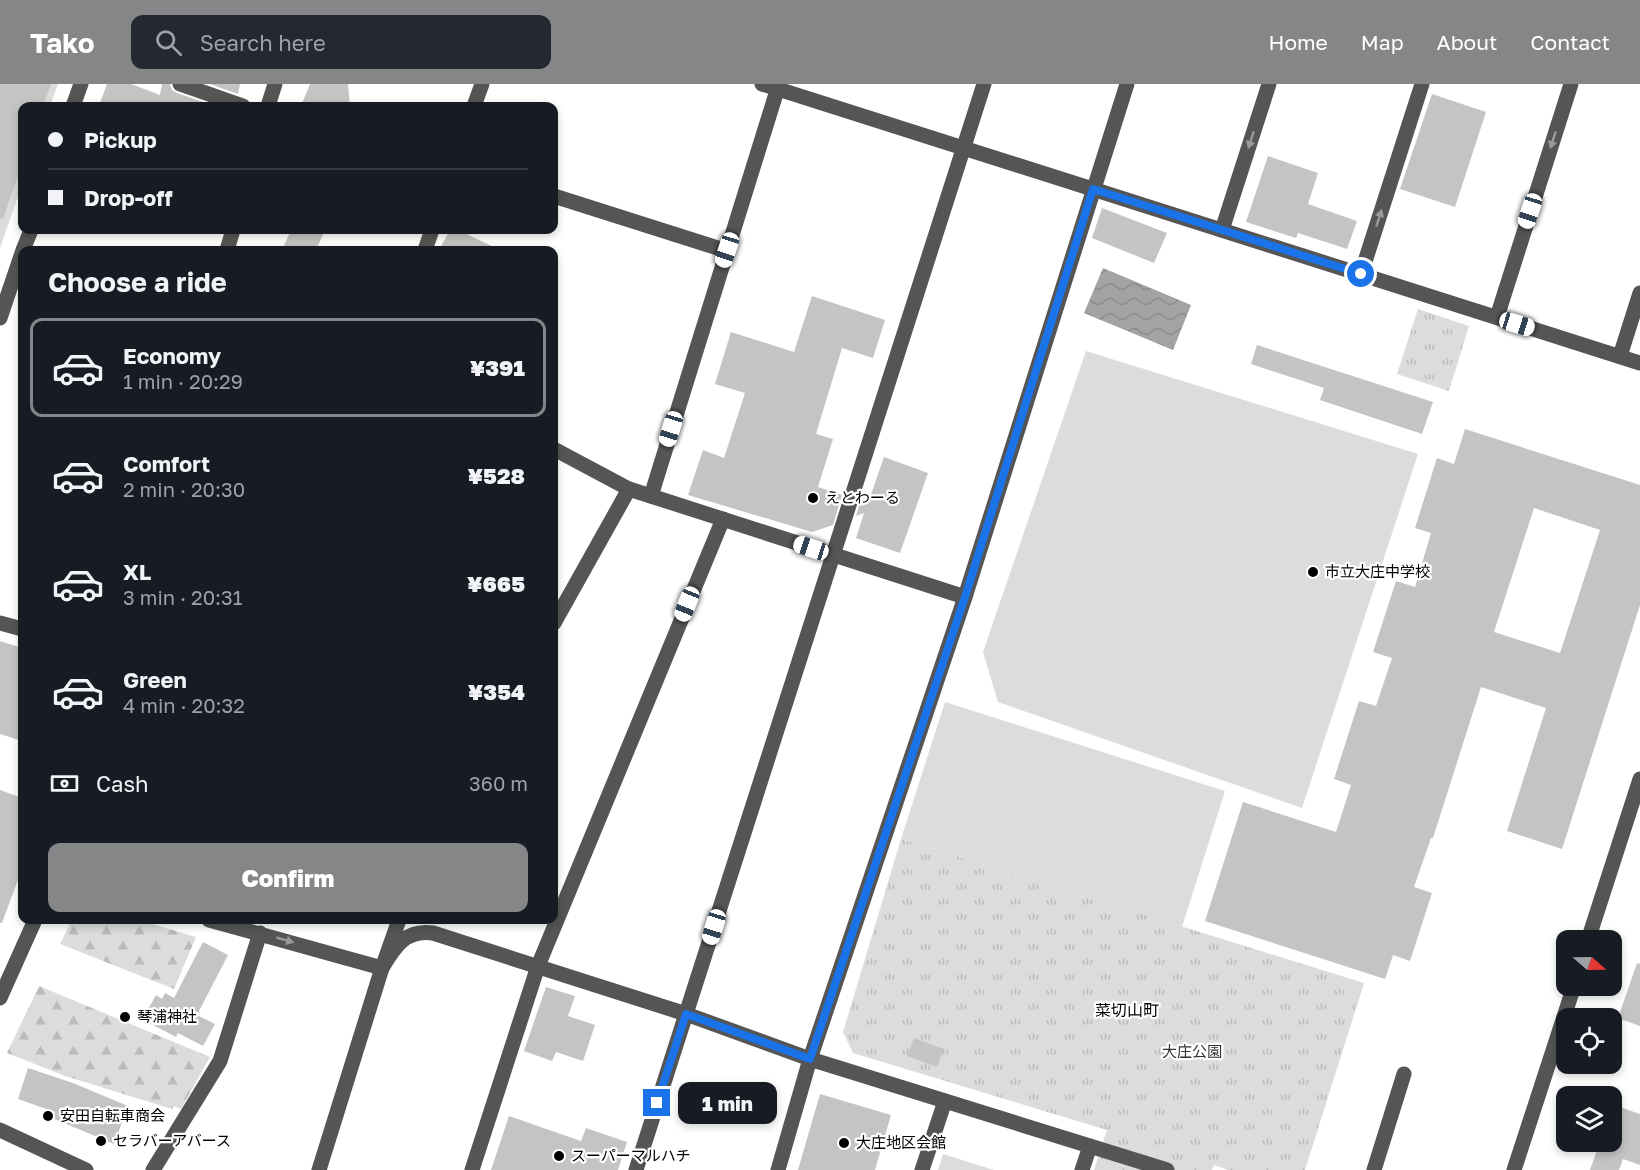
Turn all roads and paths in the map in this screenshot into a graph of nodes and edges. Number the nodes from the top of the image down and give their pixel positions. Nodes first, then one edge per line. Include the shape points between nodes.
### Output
1 (81, 84) edge
2 (180, 84) edge
3 (274, 84) edge
4 (482, 84) edge
5 (762, 84) edge
6 (984, 84) edge
7 (1127, 84) edge
8 (1269, 84) edge
9 (1422, 84) edge
10 (1571, 84) edge
11 (779, 87) edge
12 (74, 102) edge
13 (232, 102) edge
14 (269, 102) edge
15 (475, 102) edge
16 (964, 148) junction
17 (1093, 189) junction
18 (558, 197) edge
19 (1222, 230) junction
20 (727, 250) junction
21 (18, 266) edge
22 (1361, 274) junction
23 (1640, 293) edge
24 (1497, 317) junction
25 (0, 318) edge
26 (1620, 356) junction
27 (1640, 363) edge
28 (558, 450) edge
29 (629, 489) junction
30 (651, 495) junction
31 (723, 519) junction
32 (834, 555) junction
33 (965, 597) junction
34 (558, 616) edge
35 (0, 623) edge
36 (18, 628) edge
37 (1640, 779) edge
38 (558, 918) edge
39 (33, 924) edge
40 (224, 924) edge
41 (398, 924) edge
42 (555, 924) edge
43 (1591, 930) edge
44 (260, 933) junction
45 (538, 966) junction
46 (382, 968) junction
47 (1571, 996) edge
48 (0, 998) edge
49 (686, 1014) junction
50 (810, 1059) junction
51 (1404, 1074) dead end
52 (945, 1101) junction
53 (0, 1130) edge
54 (1090, 1146) junction
55 (86, 1170) edge
56 (153, 1170) edge
57 (319, 1170) edge
58 (472, 1170) edge
59 (636, 1170) edge
60 (778, 1170) edge
61 (922, 1170) edge
62 (1082, 1170) edge
63 (1167, 1170) edge
64 (1374, 1170) edge
65 (1514, 1170) edge

1 - 12 street
2 - 13 street
3 - 14 street
4 - 15 street
5 - 11 street
6 - 16 street
7 - 17 street
8 -> 19 street
22 -> 9 street
10 -> 24 street
11 - 16 street
11 - 20 street
16 - 17 street
16 - 32 street
17 - 19 street
17 - 33 street
18 - 20 street
19 - 22 street
20 - 30 street
21 - 25 street
22 - 24 street
23 - 26 street
24 - 26 street
26 - 27 street
28 - 29 street
29 - 30 street
29 - 34 street
30 - 31 street
31 - 32 street
31 - 38 street
32 - 33 street
32 - 49 street
33 - 50 street
35 - 36 street
37 - 43 street
39 - 48 street
40 - 44 street
41 - 46 street
42 - 45 street
44 -> 46 street
44 - 56 street via 220,1060
45 - 46 street via 421,931 395,947
45 - 49 street
45 - 58 street
46 - 57 street
47 - 65 street
49 - 50 street
49 - 59 street
50 - 52 street
50 - 60 street
51 - 64 street
52 - 54 street
52 - 61 street
53 - 55 street
54 - 62 street
54 - 63 street

